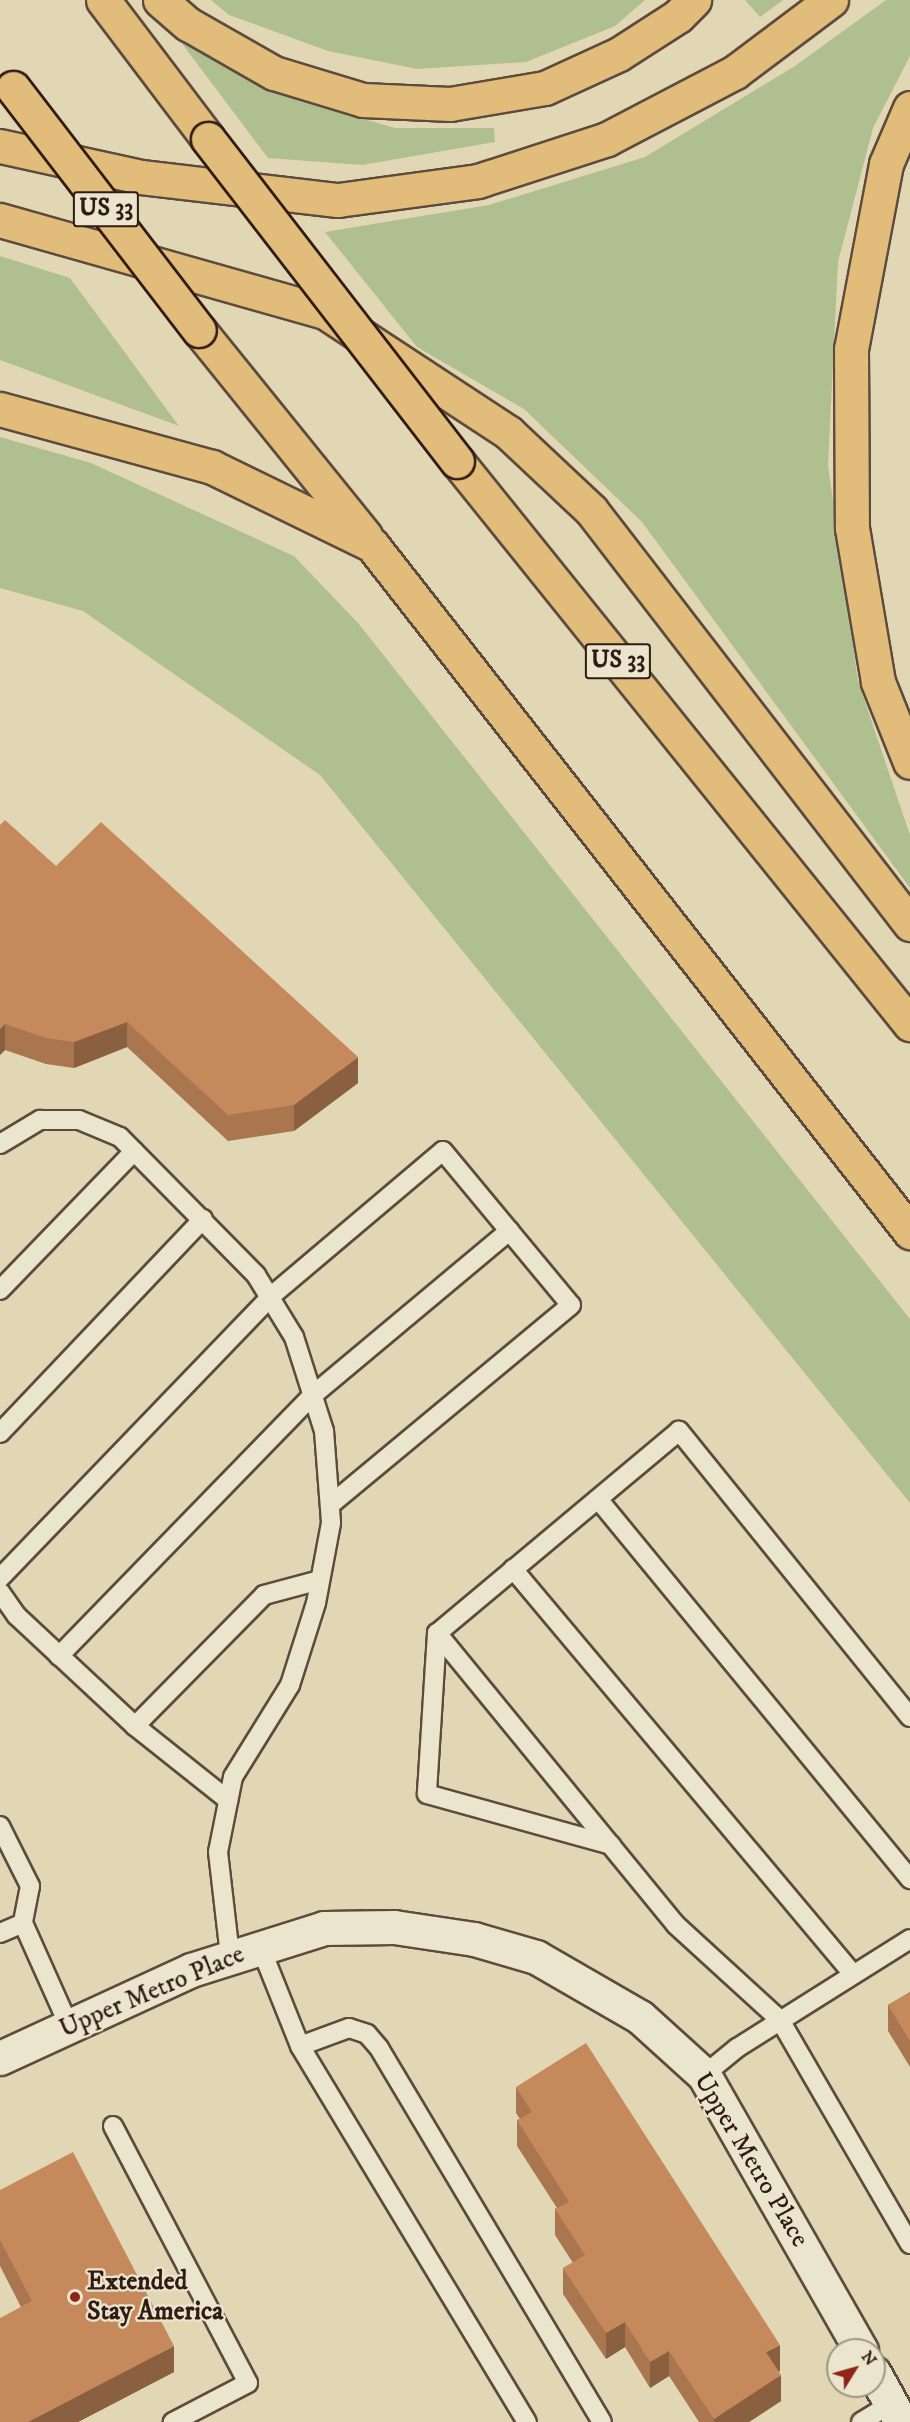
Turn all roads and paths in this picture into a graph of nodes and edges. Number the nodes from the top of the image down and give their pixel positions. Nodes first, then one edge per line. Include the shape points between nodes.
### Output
1 (103, 0) edge
2 (160, 0) edge
3 (694, 0) edge
4 (831, 0) edge
5 (6, 80) edge
6 (910, 108) edge
7 (0, 146) edge
8 (0, 220) edge
9 (0, 409) edge
10 (372, 545) junction
11 (910, 762) edge
12 (910, 924) edge
13 (910, 1024) edge
14 (0, 1144) edge
15 (134, 1151) junction
16 (203, 1219) junction
17 (509, 1230) junction
18 (910, 1232) edge
19 (0, 1290) edge
20 (270, 1297) junction
21 (313, 1395) junction
22 (0, 1433) edge
23 (598, 1499) junction
24 (330, 1505) junction
25 (513, 1569) junction
26 (0, 1578) edge
27 (320, 1580) junction
28 (0, 1592) edge
29 (437, 1633) junction
30 (59, 1656) junction
31 (910, 1718) edge
32 (135, 1726) junction
33 (228, 1800) junction
34 (0, 1826) edge
35 (611, 1845) junction
36 (910, 1880) edge
37 (23, 1923) junction
38 (0, 1933) edge
39 (910, 1939) edge
40 (245, 1951) junction
41 (853, 1974) junction
42 (780, 2020) junction
43 (69, 2026) junction
44 (300, 2046) junction
45 (0, 2058) edge
46 (704, 2075) junction
47 (113, 2126) dead end
48 (910, 2244) edge
49 (854, 2338) edge
50 (886, 2395) edge
51 (896, 2413) edge
52 (173, 2422) edge
53 (527, 2422) edge
54 (602, 2422) edge
55 (861, 2422) edge

1 - 13 main road, US 33, bridge via 457,461
2 - 3 main road via 188,24 274,72 363,100 450,104 545,88 619,54 678,16
4 - 7 main road via 735,72 607,139 478,181 338,200 141,177
5 - 10 main road, US 33, bridge
6 - 11 main road via 886,164 851,350 851,373 852,528 878,682
8 - 12 main road via 325,312 508,433 591,510
9 - 10 main road via 212,467
10 - 18 main road, US 33
14 - 15 lane via 40,1120 79,1120 120,1137
15 - 16 lane
15 - 19 lane
16 - 20 lane via 256,1275
16 - 22 lane
17 - 20 lane via 442,1151
17 - 21 lane
17 - 24 lane via 571,1305
20 - 21 lane via 294,1336
20 - 26 lane
21 - 24 lane via 324,1431
21 - 30 lane
23 - 25 lane
23 - 31 lane via 680,1431
23 - 36 lane
24 - 27 lane via 331,1523
25 - 29 lane
25 - 41 lane
27 - 32 lane via 264,1595
27 - 33 lane via 290,1685 233,1777
28 - 30 lane via 17,1616
29 - 35 lane
29 - 35 lane via 427,1794
30 - 32 lane
32 - 33 lane
33 - 40 lane via 218,1852
34 - 37 lane via 30,1886
35 - 42 lane via 676,1925
37 - 38 lane
37 - 43 lane
39 - 41 lane
40 - 43 street, Upper Metro Place
40 - 44 lane
40 - 46 street, Upper Metro Place via 324,1928 394,1927 474,1939 536,1957 591,1987 640,2017
41 - 42 lane
42 - 46 lane
42 - 48 lane
43 - 45 street, Upper Metro Place
44 - 53 lane
44 - 54 lane via 349,2028 367,2034 379,2048
46 - 49 street, Upper Metro Place
47 - 52 lane via 248,2383
50 - 51 street
51 - 55 lane

